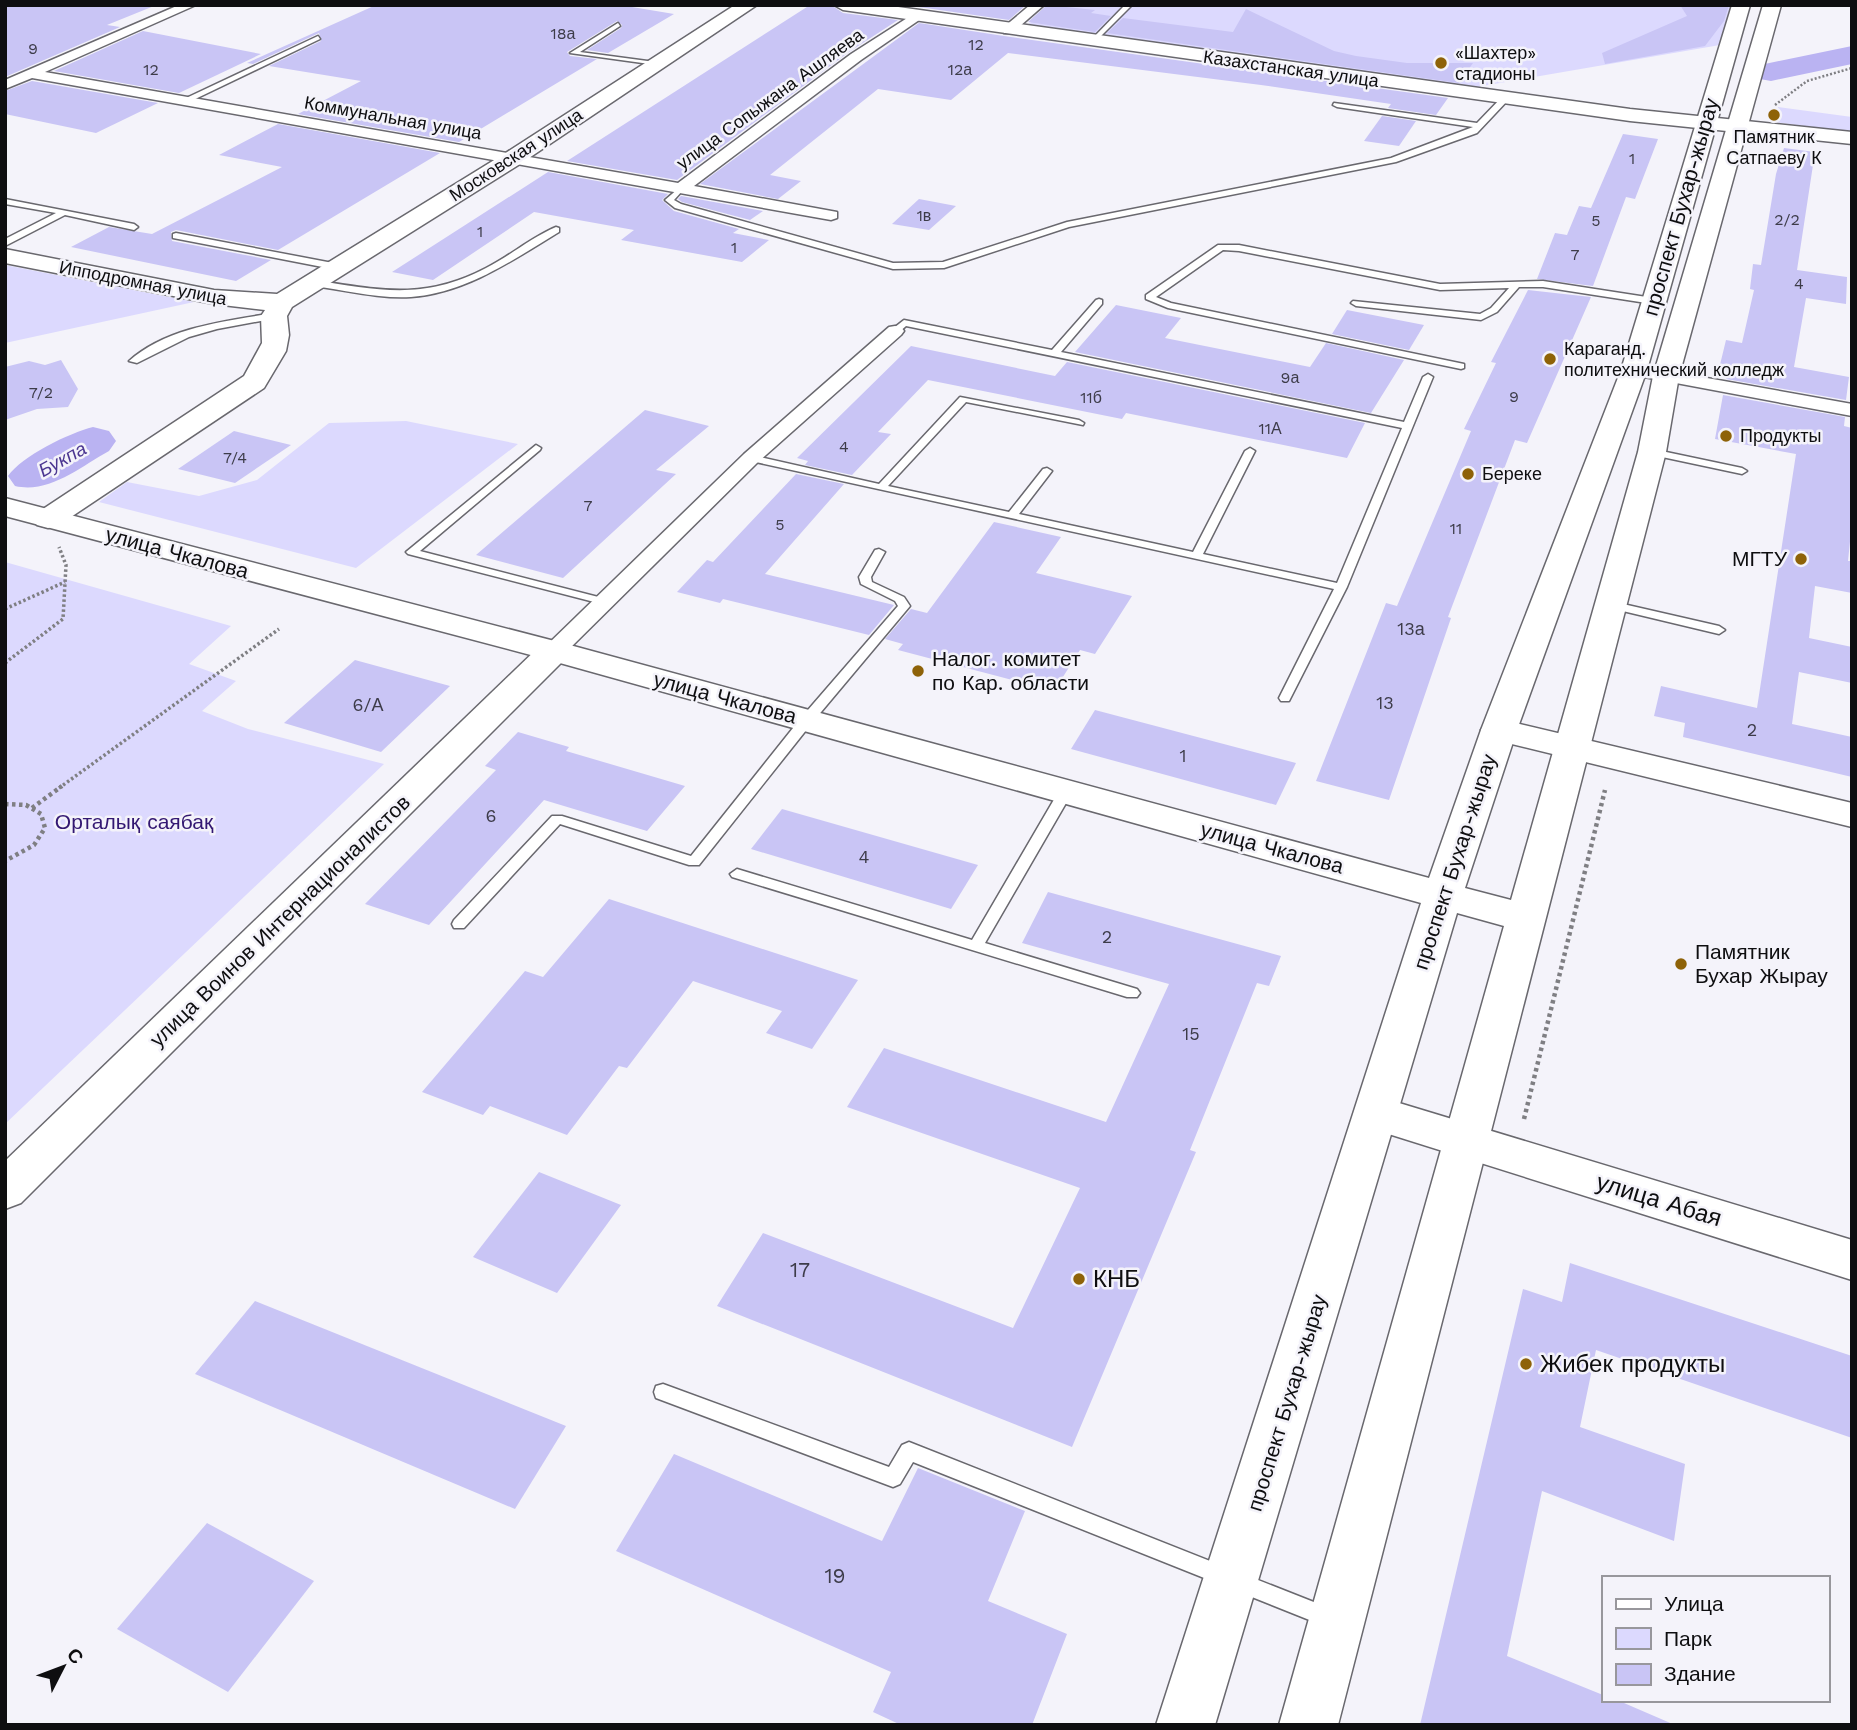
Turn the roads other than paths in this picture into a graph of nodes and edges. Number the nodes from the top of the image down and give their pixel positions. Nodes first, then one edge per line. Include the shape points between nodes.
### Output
1 (190, 5) edge
2 (748, 5) edge
3 (843, 5) edge
4 (1038, 5) edge
5 (1129, 5) edge
6 (1741, 5) edge
7 (1773, 5) edge
8 (919, 16) junction
9 (618, 25) dead end
10 (1008, 30) junction
11 (318, 38) dead end
12 (1093, 41) junction
13 (655, 64) junction
14 (32, 74) junction
15 (5, 85) edge
16 (1506, 98) junction
17 (187, 100) junction
18 (1337, 105) dead end
19 (1736, 112) junction
20 (1481, 126) junction
21 (1852, 138) edge
22 (512, 159) junction
23 (679, 190) junction
24 (5, 201) edge
25 (64, 212) junction
26 (831, 215) dead end
27 (134, 227) dead end
28 (556, 230) dead end
29 (176, 236) dead end
30 (5, 243) edge
31 (5, 257) edge
32 (338, 267) junction
33 (313, 283) junction
34 (1518, 283) junction
35 (1653, 301) junction
36 (1099, 302) dead end
37 (1356, 303) dead end
38 (278, 309) junction
39 (895, 331) joint
40 (1054, 354) junction
41 (134, 361) dead end
42 (1461, 366) dead end
43 (1650, 373) junction
44 (1428, 377) dead end
45 (1852, 410) edge
46 (1079, 423) dead end
47 (1409, 425) junction
48 (536, 448) dead end
49 (1250, 452) dead end
50 (1652, 452) junction
51 (751, 458) junction
52 (1047, 471) dead end
53 (1742, 471) dead end
54 (880, 488) junction
55 (5, 507) edge
56 (1013, 515) junction
57 (48, 519) junction
58 (879, 552) dead end
59 (1197, 555) junction
60 (1341, 587) junction
61 (606, 602) junction
62 (1610, 605) junction
63 (1719, 630) dead end
64 (554, 651) junction
65 (1285, 698) dead end
66 (806, 721) junction
67 (1499, 730) junction
68 (1572, 749) junction
69 (1066, 791) junction
70 (1852, 815) edge
71 (737, 874) dead end
72 (1443, 895) junction
73 (1526, 918) junction
74 (459, 924) dead end
75 (976, 946) junction
76 (1132, 993) dead end
77 (1376, 1112) junction
78 (1466, 1140) junction
79 (5, 1190) edge
80 (1852, 1260) edge
81 (663, 1392) dead end
82 (1232, 1578) junction
83 (1336, 1620) junction
84 (1185, 1725) edge
85 (1308, 1725) edge

1 - 14 street
2 - 13 main road, Московская улица
3 - 8 main road, Казахстанская улица
4 - 10 street
5 - 12 lane
6 - 19 main road, проспект Бухар-жырау
7 - 19 main road, проспект Бухар-жырау
8 - 10 main road, Казахстанская улица
8 - 23 street, улица Сопыжана Ашляева via 856,57
9 - 13 lane via 573,52
10 - 12 main road, Казахстанская улица
11 - 17 lane
12 - 16 main road, Казахстанская улица
13 - 22 main road, Московская улица
14 - 15 street
14 - 17 street, Коммунальная улица
16 - 19 main road, Казахстанская улица
16 - 20 lane
17 - 22 street, Коммунальная улица
18 - 20 lane
19 - 21 main road, Казахстанская улица via 1788,129
19 - 35 main road, проспект Бухар-жырау
19 - 43 main road, проспект Бухар-жырау
20 - 23 lane via 1393,160 1067,225 944,265 893,266 678,206 669,200
22 - 23 street, Коммунальная улица
22 - 32 main road, Московская улица
23 - 26 street, Коммунальная улица
24 - 25 lane
25 - 27 lane
25 - 30 lane
28 - 33 lane via 477,278 446,289 409,294
29 - 32 lane
31 - 38 main road, Ипподромная улица
32 - 33 main road, Московская улица
33 - 38 main road, Московская улица
34 - 35 lane
34 - 37 lane via 1494,310 1481,317
34 - 42 lane via 1440,287 1221,247 1149,297 1168,305
35 - 43 main road, проспект Бухар-жырау
36 - 40 lane
38 - 41 lane via 169,339
38 - 57 main road via 272,358 254,382
39 - 40 lane via 904,323
39 - 51 street
40 - 47 lane
43 - 45 street
43 - 50 main road, проспект Бухар-жырау
43 - 67 main road, проспект Бухар-жырау
44 - 47 lane
46 - 54 lane via 964,399
47 - 60 lane
48 - 61 lane via 412,552
49 - 59 lane
50 - 53 lane
50 - 62 main road, проспект Бухар-жырау
51 - 54 lane
51 - 61 street
52 - 56 lane
54 - 56 lane
55 - 57 main road, улица Чкалова
56 - 59 lane
57 - 64 main road, улица Чкалова
58 - 66 lane via 864,577 867,584 900,599 904,606
59 - 60 lane
60 - 65 lane
61 - 64 street
62 - 63 lane
62 - 68 main road, проспект Бухар-жырау
64 - 66 main road, улица Чкалова
64 - 79 main road, улица Воинов Интернационалистов
66 - 69 main road, улица Чкалова
66 - 74 lane via 694,862 556,819
67 - 68 main road
67 - 72 main road, проспект Бухар-жырау
68 - 70 main road
68 - 73 main road, проспект Бухар-жырау
69 - 72 main road, улица Чкалова
69 - 75 lane
71 - 75 lane
72 - 73 main road, улица Чкалова
72 - 77 main road, проспект Бухар-жырау
73 - 78 main road, проспект Бухар-жырау
75 - 76 lane
77 - 78 main road, улица Абая
77 - 82 main road, проспект Бухар-жырау
78 - 80 main road, улица Абая
78 - 83 main road, проспект Бухар-жырау
81 - 82 lane via 893,1478 909,1451
82 - 83 lane
82 - 84 main road, проспект Бухар-жырау
83 - 85 main road, проспект Бухар-жырау

